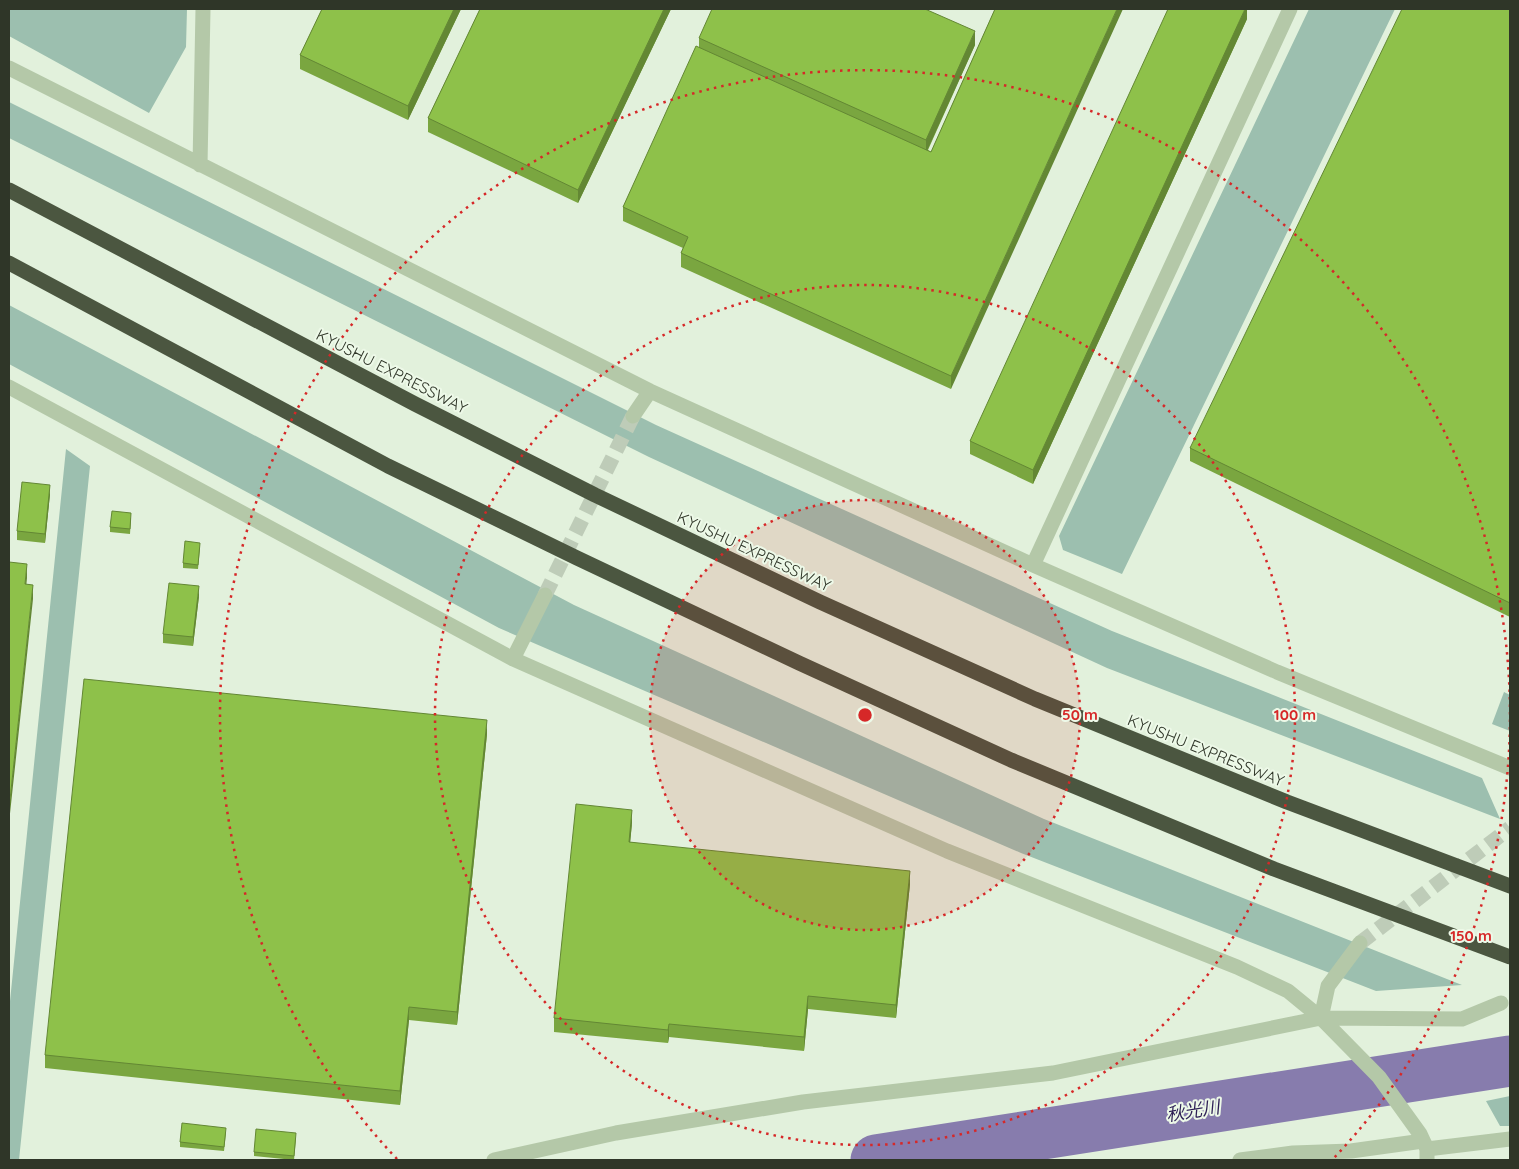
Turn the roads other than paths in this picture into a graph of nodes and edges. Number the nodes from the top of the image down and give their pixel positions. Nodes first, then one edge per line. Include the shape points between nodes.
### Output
1 (203, 9) edge
2 (1290, 9) edge
3 (9, 68) edge
4 (200, 165) junction
5 (9, 190) edge
6 (9, 263) edge
7 (9, 387) edge
8 (650, 391) junction
9 (633, 416) tunnel mouth
10 (1033, 565) junction
11 (545, 595) tunnel mouth
12 (513, 659) junction
13 (1510, 768) edge
14 (1510, 886) edge
15 (1360, 944) tunnel mouth
16 (1510, 957) edge
17 (1501, 1003) dead end
18 (1321, 1018) junction
19 (1510, 1139) edge
20 (1424, 1146) edge
21 (494, 1160) edge
22 (1240, 1160) edge

1 - 4 street
2 - 10 street
3 - 4 street
4 - 8 street
5 - 14 highway, KYUSHU EXPRESSWAY via 595,495 820,602 1035,698 1287,802
6 - 16 highway via 388,466 799,664 1011,760 1265,865
7 - 12 street
8 - 9 street
8 - 10 street
10 - 13 street via 1277,672
11 - 12 street
12 - 18 street via 947,851 1237,967 1288,992
15 - 18 street via 1328,986
17 - 18 street via 1462,1018
18 - 20 street via 1379,1076
18 - 21 street via 1054,1073 802,1102 616,1133
19 - 20 street
20 - 22 street via 1293,1153

